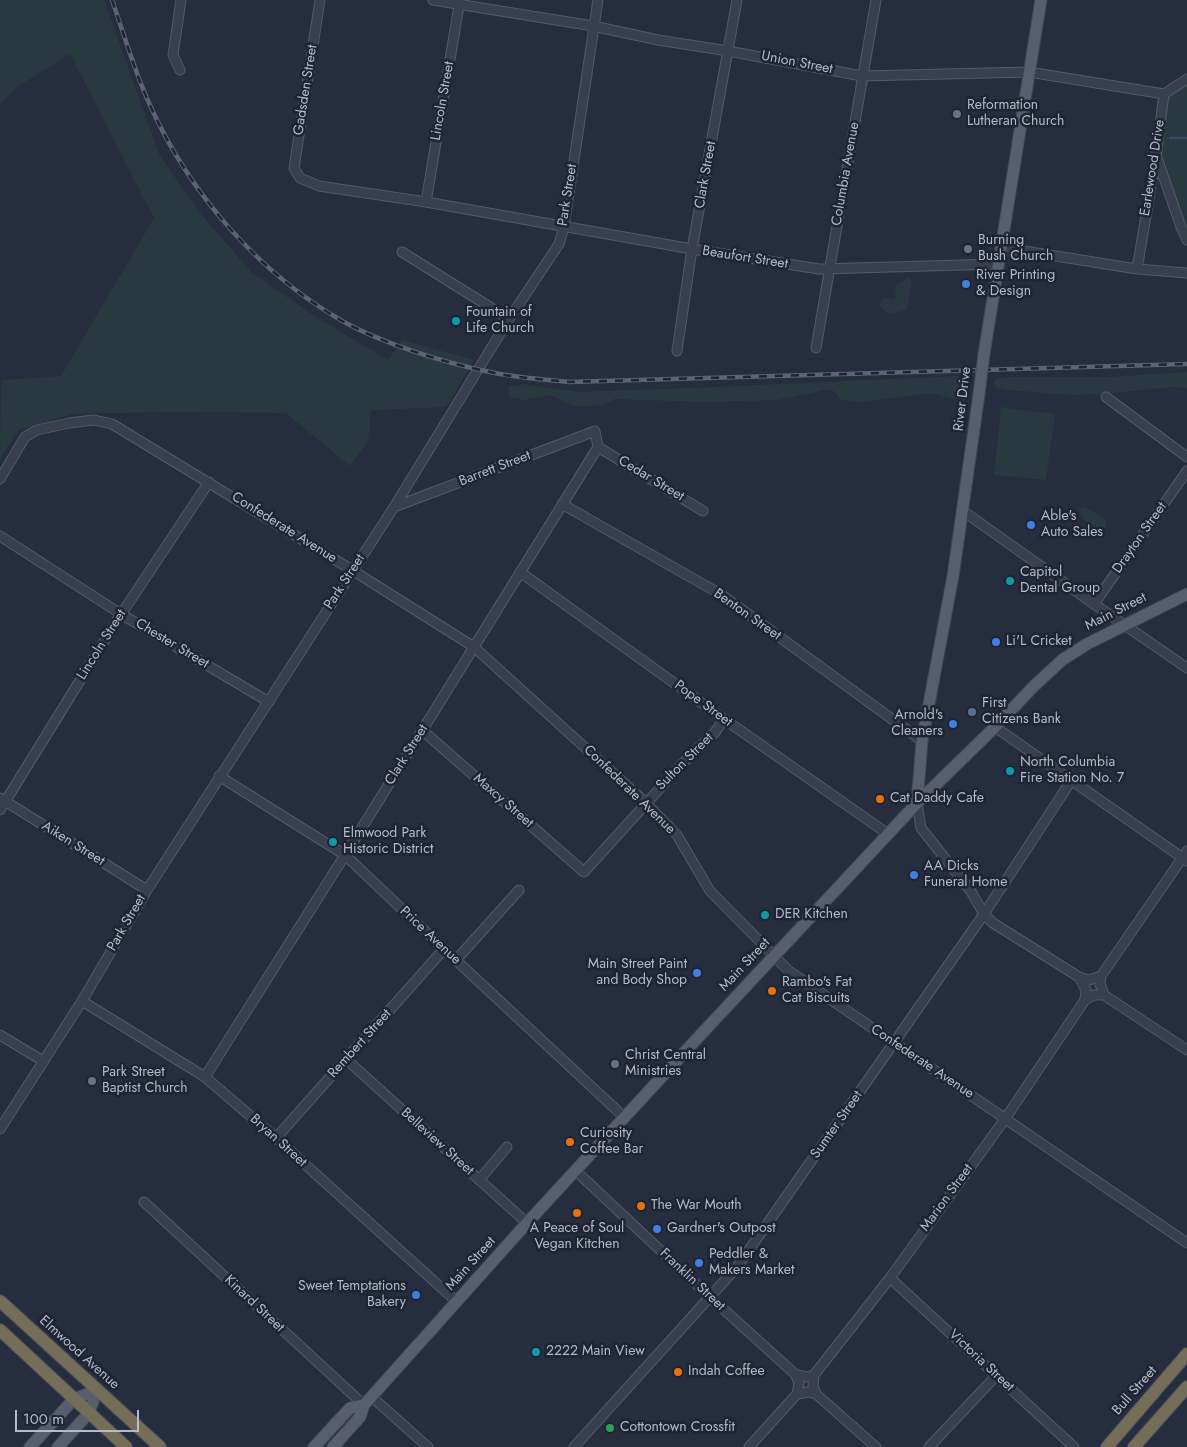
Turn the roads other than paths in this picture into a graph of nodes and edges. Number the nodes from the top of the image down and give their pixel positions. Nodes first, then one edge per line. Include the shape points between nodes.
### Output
1 (181, 0) edge
2 (320, 0) edge
3 (433, 0) edge
4 (598, 0) edge
5 (737, 0) edge
6 (876, 0) edge
7 (1041, 0) edge
8 (459, 2) edge
9 (593, 26) junction
10 (728, 51) junction
11 (180, 70) dead end
12 (1030, 72) junction
13 (862, 76) junction
14 (1187, 79) edge
15 (1164, 94) junction
16 (1156, 157) junction
17 (300, 178) joint
18 (426, 202) junction
19 (564, 227) junction
20 (1187, 240) edge
21 (692, 250) junction
22 (402, 252) dead end
23 (998, 264) junction
24 (1137, 269) junction
25 (829, 270) junction
26 (1187, 273) edge
27 (509, 319) junction
28 (816, 348) dead end
29 (677, 351) dead end
30 (1106, 397) dead end
31 (598, 447) junction
32 (1187, 457) edge
33 (1187, 471) edge
34 (0, 479) edge
35 (209, 482) junction
36 (562, 504) junction
37 (394, 507) junction
38 (964, 510) junction
39 (703, 511) dead end
40 (0, 536) edge
41 (352, 570) junction
42 (520, 572) junction
43 (1187, 594) edge
44 (1094, 604) junction
45 (121, 614) junction
46 (1124, 625) junction
47 (474, 647) junction
48 (1187, 668) edge
49 (269, 702) junction
50 (724, 719) junction
51 (995, 727) junction
52 (422, 730) junction
53 (922, 741) junction
54 (219, 776) junction
55 (1071, 780) junction
56 (3, 800) edge
57 (646, 802) junction
58 (916, 803) junction
59 (0, 810) edge
60 (888, 834) junction
61 (345, 855) junction
62 (1186, 856) edge
63 (584, 872) joint
64 (147, 890) junction
65 (519, 890) dead end
66 (984, 914) junction
67 (444, 949) junction
68 (773, 957) junction
69 (456, 960) junction
70 (1101, 976) junction
71 (1079, 977) junction
72 (1104, 995) junction
73 (1085, 1000) junction
74 (82, 1001) junction
75 (0, 1035) edge
76 (894, 1044) junction
77 (1187, 1050) edge
78 (347, 1060) junction
79 (43, 1061) junction
80 (205, 1077) junction
81 (624, 1117) junction
82 (1005, 1119) junction
83 (0, 1129) edge
84 (276, 1138) junction
85 (506, 1148) dead end
86 (576, 1171) junction
87 (479, 1180) junction
88 (144, 1202) dead end
89 (527, 1223) junction
90 (1187, 1243) edge
91 (890, 1278) junction
92 (710, 1298) junction
93 (0, 1301) edge
94 (457, 1302) junction
95 (0, 1330) edge
96 (1187, 1354) edge
97 (795, 1374) junction
98 (814, 1375) junction
99 (996, 1376) junction
100 (1187, 1387) edge
101 (97, 1390) junction
102 (797, 1394) junction
103 (816, 1394) junction
104 (372, 1397) junction
105 (74, 1399) junction
106 (364, 1406) junction
107 (89, 1413) junction
108 (1074, 1446) edge
109 (30, 1447) edge
110 (58, 1447) edge
111 (126, 1447) edge
112 (160, 1447) edge
113 (314, 1447) edge
114 (333, 1447) edge
115 (428, 1447) edge
116 (574, 1447) edge
117 (749, 1447) edge
118 (876, 1447) edge
119 (929, 1447) edge
120 (1107, 1447) edge
121 (1134, 1447) edge

1 - 11 street via 173,55
2 - 17 street, Gadsden Street via 294,168
3 - 8 street, Union Street
4 - 9 street, Park Street
5 - 10 street, Clark Street
6 - 13 street, Columbia Avenue
7 - 12 main road, River Drive
8 - 9 street, Union Street
8 - 18 street, Lincoln Street
9 - 10 street, Union Street
9 - 19 street, Park Street
10 - 13 street, Union Street
10 - 21 street, Clark Street
12 - 13 street, Union Street
12 - 15 street, Union Street
12 - 23 main road, River Drive
13 - 25 street, Columbia Avenue
14 - 15 street
15 - 16 street, Earlewood Drive
16 - 20 street
16 - 24 street, Earlewood Drive
17 - 18 street, Beaufort Street via 319,186
18 - 19 street, Beaufort Street
19 - 21 street, Beaufort Street
19 - 27 street, Park Street via 558,244
21 - 25 street, Beaufort Street
21 - 29 street, Clark Street
22 - 27 street
23 - 24 street via 1002,253 1012,249
23 - 25 street, Beaufort Street
23 - 38 main road, River Drive, bridge
24 - 26 street
25 - 28 street, Columbia Avenue
27 - 37 street, Park Street
30 - 32 street
31 - 36 street, Clark Street
31 - 37 street, Barrett Street via 595,430
31 - 39 street, Cedar Street
33 - 44 street, Drayton Street
34 - 35 street, Confederate Avenue via 26,437 38,430 94,420 112,424
35 - 41 street, Confederate Avenue
35 - 45 street, Lincoln Street
36 - 42 street, Clark Street
36 - 53 street, Benton Street via 722,595
37 - 41 street, Park Street
38 - 44 street
38 - 53 main road, River Drive
40 - 45 street, Chester Street
41 - 47 street, Confederate Avenue
41 - 49 street, Park Street
42 - 47 street, Clark Street
42 - 50 street, Pope Street
43 - 46 main road, Main Street
44 - 46 street
45 - 49 street, Chester Street
45 - 56 street, Lincoln Street
46 - 48 street
46 - 51 main road, Main Street via 1062,660
47 - 52 street, Clark Street
47 - 57 street, Confederate Avenue
49 - 54 street, Park Street
50 - 57 street, Sulton Street via 716,732
50 - 60 street, Pope Street
51 - 55 street
51 - 58 main road, Main Street
52 - 61 street, Clark Street
52 - 63 street, Maxcy Street
53 - 58 main road, River Drive
54 - 61 street, Price Avenue
54 - 64 street, Park Street
55 - 62 street
55 - 66 street, Sumter Street
56 - 59 street, Lincoln Street
56 - 64 street, Aiken Street
57 - 63 street, Sulton Street
57 - 68 street, Confederate Avenue via 677,835 710,891
58 - 60 main road, Main Street
58 - 66 street via 921,828 970,890
60 - 68 main road, Main Street
61 - 67 street, Price Avenue
61 - 80 street, Clark Street
62 - 70 street
64 - 74 street, Park Street
65 - 69 street
66 - 71 street via 993,923
66 - 76 street, Sumter Street
67 - 69 street, Price Avenue
67 - 78 street, Rembert Street
68 - 76 street, Confederate Avenue
68 - 81 main road, Main Street
69 - 81 street, Price Avenue
70 - 71 street via 1089,980
70 - 72 street
71 - 73 street via 1086,990
72 - 73 street via 1094,995
72 - 77 street
73 - 82 street, Marion Street
74 - 79 street, Park Street
74 - 80 street, Bryan Street
75 - 79 street
76 - 82 street, Confederate Avenue
76 - 92 street, Sumter Street via 737,1267
78 - 84 street, Rembert Street
78 - 87 street, Belleview Street
79 - 83 street, Park Street
80 - 84 street, Bryan Street
81 - 86 main road, Main Street
82 - 90 street, Confederate Avenue
82 - 91 street, Marion Street
84 - 94 street, Bryan Street
85 - 87 street
86 - 89 main road, Main Street
86 - 92 street, Franklin Street
87 - 89 street, Belleview Street
88 - 106 street, Kinard Street
89 - 94 main road, Main Street
91 - 98 street, Marion Street
91 - 99 street, Victoria Street
92 - 97 street, Franklin Street
92 - 116 street, Sumter Street
93 - 101 highway, Elmwood Avenue
94 - 104 main road, Main Street
95 - 105 highway
96 - 120 highway, Bull Street
97 - 98 street
97 - 102 street via 799,1383
98 - 103 street
99 - 108 street, Victoria Street
99 - 119 street
100 - 121 highway
101 - 105 main road
101 - 107 main road
101 - 112 highway, Elmwood Avenue
102 - 103 street
102 - 117 street
103 - 118 street
104 - 106 main road, Main Street
104 - 115 street
105 - 107 highway
105 - 109 main road
106 - 113 main road, Main Street via 350,1408
106 - 114 main road, Main Street via 360,1417
107 - 110 main road
107 - 111 highway

